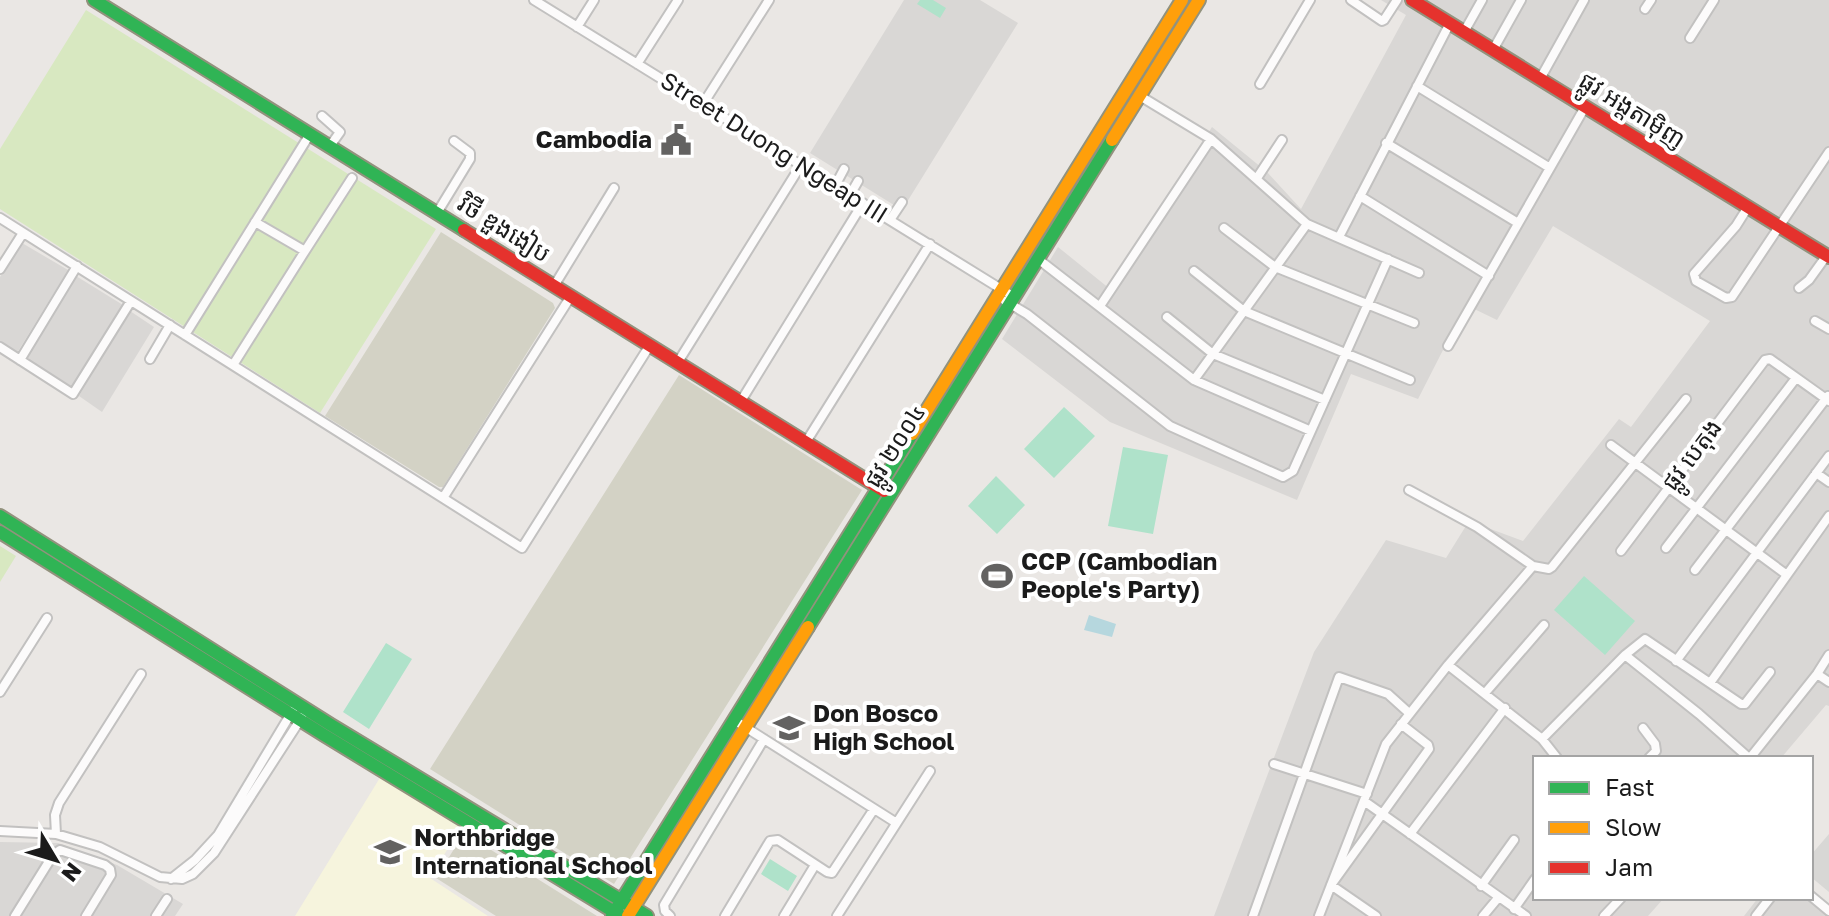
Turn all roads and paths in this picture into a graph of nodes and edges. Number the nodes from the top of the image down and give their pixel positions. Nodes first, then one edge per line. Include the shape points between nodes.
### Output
1 (94, 0) edge
2 (534, 0) edge
3 (594, 0) edge
4 (678, 0) edge
5 (769, 0) edge
6 (1182, 0) edge
7 (1199, 0) edge
8 (1310, 0) edge
9 (1351, 0) edge
10 (1397, 0) edge
11 (1482, 0) edge
12 (1521, 0) edge
13 (1584, 0) edge
14 (1651, 0) edge
15 (1414, 1) edge
16 (1711, 1) edge
17 (1645, 9) dead end
18 (1450, 23) junction
19 (577, 27) junction
20 (1464, 32) junction
21 (1690, 38) dead end
22 (1493, 50) junction
23 (637, 64) junction
24 (1540, 79) junction
25 (1260, 84) dead end
26 (1417, 86) junction
27 (1140, 96) junction
28 (703, 104) junction
29 (1585, 107) junction
30 (322, 116) dead end
31 (310, 134) junction
32 (1211, 139) junction
33 (1282, 140) dead end
34 (454, 141) dead end
35 (1386, 143) junction
36 (330, 146) junction
37 (1829, 152) edge
38 (801, 165) junction
39 (1550, 168) junction
40 (844, 169) dead end
41 (352, 178) dead end
42 (1257, 178) junction
43 (858, 181) dead end
44 (835, 186) junction
45 (614, 188) dead end
46 (850, 195) junction
47 (1360, 196) junction
48 (902, 202) dead end
49 (863, 203) junction
50 (1748, 207) junction
51 (437, 213) junction
52 (0, 218) edge
53 (890, 220) junction
54 (255, 222) junction
55 (1518, 223) junction
56 (1307, 224) junction
57 (1781, 227) junction
58 (1224, 228) dead end
59 (23, 233) junction
60 (1339, 237) junction
61 (930, 244) junction
62 (305, 251) junction
63 (1828, 256) edge
64 (1038, 259) junction
65 (1388, 259) junction
66 (77, 266) junction
67 (1275, 267) junction
68 (0, 269) edge
69 (1194, 271) dead end
70 (1419, 273) dead end
71 (1489, 276) junction
72 (554, 286) junction
73 (1799, 288) dead end
74 (1000, 293) junction
75 (571, 296) junction
76 (1012, 300) junction
77 (131, 301) junction
78 (1368, 304) junction
79 (1100, 306) junction
80 (1244, 311) junction
81 (1167, 317) dead end
82 (1815, 321) dead end
83 (1414, 323) dead end
84 (170, 325) junction
85 (1829, 329) edge
86 (185, 335) junction
87 (650, 345) junction
88 (1448, 346) dead end
89 (0, 347) edge
90 (1346, 352) junction
91 (1213, 354) junction
92 (150, 359) dead end
93 (20, 360) junction
94 (678, 362) junction
95 (233, 365) junction
96 (1796, 378) junction
97 (1194, 380) junction
98 (1410, 380) dead end
99 (1828, 398) edge
100 (1686, 399) dead end
101 (1325, 400) junction
102 (741, 401) junction
103 (1311, 431) junction
104 (806, 442) junction
105 (1611, 445) dead end
106 (1829, 456) edge
107 (1635, 463) junction
108 (1816, 473) junction
109 (1829, 482) edge
110 (1667, 486) junction
111 (879, 487) junction
112 (1409, 490) dead end
113 (891, 495) junction
114 (443, 498) junction
115 (1697, 508) junction
116 (0, 516) edge
117 (1829, 516) edge
118 (1726, 530) junction
119 (0, 532) edge
120 (1666, 548) dead end
121 (1621, 551) dead end
122 (1757, 552) junction
123 (1533, 566) junction
124 (1695, 570) dead end
125 (1787, 575) junction
126 (47, 618) dead end
127 (1544, 625) dead end
128 (1625, 655) junction
129 (1829, 655) edge
130 (1676, 661) junction
131 (1448, 665) junction
132 (1770, 672) dead end
133 (141, 674) dead end
134 (1817, 674) junction
135 (1829, 682) edge
136 (1710, 683) junction
137 (0, 692) edge
138 (1485, 693) junction
139 (1505, 708) junction
140 (298, 712) junction
141 (1409, 713) junction
142 (734, 720) junction
143 (1401, 724) junction
144 (745, 727) junction
145 (1643, 728) dead end
146 (764, 739) junction
147 (1542, 739) junction
148 (1555, 756) edge
149 (1651, 756) edge
150 (1748, 756) edge
151 (1752, 756) edge
152 (1274, 764) dead end
153 (930, 771) dead end
154 (1305, 774) junction
155 (1365, 798) junction
156 (874, 809) junction
157 (1382, 815) junction
158 (895, 822) junction
159 (0, 831) edge
160 (56, 834) junction
161 (1410, 834) junction
162 (1514, 840) dead end
163 (815, 865) junction
164 (1533, 882) edge
165 (1331, 885) junction
166 (1481, 886) junction
167 (1498, 898) junction
168 (167, 899) dead end
169 (1619, 900) edge
170 (1768, 900) edge
171 (1514, 909) junction
172 (1827, 910) edge
173 (622, 911) edge
174 (15, 916) edge
175 (86, 916) edge
176 (156, 916) edge
177 (647, 916) edge
178 (670, 916) edge
179 (725, 916) edge
180 (784, 916) edge
181 (837, 916) edge
182 (1253, 916) edge
183 (1319, 916) edge
184 (1376, 916) edge
185 (1483, 916) edge
186 (1526, 916) edge
187 (1604, 916) edge
188 (1756, 916) edge
189 (1818, 916) edge

1 - 31 main road, វិថី ឌួងងៀប
2 - 19 street, Street Duong Ngeap III
3 - 19 street
4 - 23 street
5 - 28 street
6 - 74 main road, ផ្លូវ ២០០៤
7 - 27 main road, ផ្លូវ ២០០៤
8 - 25 street
9 - 10 street via 1382,21
11 - 20 street
12 - 22 street
13 - 24 street
14 - 17 street
15 - 18 main road, ផ្លូវ អង្តតាម៉ិញ
16 - 21 street
18 - 20 main road, ផ្លូវ អង្តតាម៉ិញ
18 - 26 street
19 - 23 street, Street Duong Ngeap III
20 - 22 main road, ផ្លូវ អង្តតាម៉ិញ
22 - 24 main road, ផ្លូវ អង្តតាម៉ិញ
23 - 28 street, Street Duong Ngeap III
24 - 29 main road, ផ្លូវ អង្តតាម៉ិញ
26 - 35 street
26 - 39 street
27 - 32 street
27 - 64 main road, ផ្លូវ ២០០៤
28 - 38 street, Street Duong Ngeap III
29 - 39 street
29 - 50 main road, ផ្លូវ អង្តតាម៉ិញ
30 - 36 street via 340,132
31 - 36 main road, វិថី ឌួងងៀប
31 - 54 street
32 - 42 street
32 - 79 street
33 - 42 street
34 - 51 street via 470,159
35 - 47 street
35 - 55 street
36 - 51 main road, វិថី ឌួងងៀប
37 - 57 street
38 - 44 street, Street Duong Ngeap III
38 - 94 street
39 - 55 street
40 - 44 street
41 - 62 street
42 - 56 street
43 - 46 street
44 - 46 street, Street Duong Ngeap III
45 - 72 street
46 - 49 street, Street Duong Ngeap III
47 - 60 street
47 - 71 street
48 - 53 street
49 - 53 street, Street Duong Ngeap III
49 - 102 street
50 - 57 main road, ផ្លូវ អង្តតាម៉ិញ
50 - 57 street via 1694,274 1696,281 1729,298
51 - 72 main road, វិថី ឌួងងៀប
52 - 59 street
53 - 61 street, Street Duong Ngeap III
54 - 62 street
54 - 86 street
55 - 71 street
56 - 60 street
56 - 67 street
57 - 63 main road, ផ្លូវ អង្តតាម៉ិញ
58 - 67 street
59 - 66 street
59 - 68 street
60 - 65 street
61 - 74 street, Street Duong Ngeap III
61 - 104 street
62 - 95 street
63 - 73 street
64 - 76 main road, ផ្លូវ ២០០៤
64 - 79 street
65 - 70 street
65 - 78 street, Street Duong Ngeap III
66 - 77 street
66 - 93 street
67 - 78 street
67 - 80 street
69 - 80 street
71 - 88 street
72 - 75 main road, វិថី ឌួងងៀប
74 - 76 street, Street Duong Ngeap III
74 - 111 main road, ផ្លូវ ២០០៤
75 - 87 main road, វិថី ឌួងងៀប
75 - 114 street
76 - 103 street, Street Duong Ngeap III via 1170,426 1280,476 1293,471
76 - 113 main road, ផ្លូវ ២០០៤
77 - 84 street
77 - 93 street via 73,394
78 - 83 street
78 - 90 street, Street Duong Ngeap III
79 - 97 street
80 - 90 street
80 - 91 street
81 - 91 street
82 - 85 street
84 - 86 street
84 - 92 street
86 - 95 street
87 - 94 main road, វិថី ឌួងងៀប
87 - 114 street via 522,548
89 - 93 street
90 - 98 street
90 - 101 street, Street Duong Ngeap III
91 - 97 street
91 - 101 street
94 - 102 main road, វិថី ឌួងងៀប
95 - 114 street
96 - 99 street
96 - 110 street, ផ្លូវ បេតុង via 1765,360
96 - 115 street, ផ្លូវ បេតុង
97 - 103 street
99 - 118 street
100 - 107 street
101 - 103 street, Street Duong Ngeap III
102 - 104 main road, វិថី ឌួងងៀប
104 - 111 main road, វិថី ឌួងងៀប
105 - 107 street
106 - 108 street
107 - 110 street
107 - 123 street via 1552,567
108 - 109 street
108 - 122 street
110 - 115 street
110 - 121 street, ផ្លូវ បេតុង
111 - 113 main road, វិថី ឌួងងៀប
111 - 142 main road, ផ្លូវ ២០០៤
112 - 123 street
113 - 144 main road, ផ្លូវ ២០០៤
115 - 118 street
115 - 120 street, ផ្លូវ បេតុង
116 - 140 main road
117 - 125 street
118 - 122 street
118 - 124 street
119 - 140 main road
122 - 125 street
122 - 130 street
123 - 131 street
125 - 136 street
126 - 137 street
127 - 138 street
128 - 130 street via 1645,639
128 - 147 street
128 - 150 street
129 - 134 street
130 - 136 street
131 - 138 street
131 - 141 street
132 - 136 street via 1743,705
133 - 160 street via 59,803
134 - 135 street
134 - 151 street
138 - 139 street
139 - 147 street
139 - 161 street
140 - 160 street via 218,835 170,879 100,847
140 - 173 main road
141 - 143 street
141 - 154 street via 1379,689 1339,677
142 - 144 street
142 - 173 main road, ផ្លូវ ២០០៤
143 - 155 street via 1386,744
143 - 157 street via 1430,747
144 - 146 street
144 - 173 main road, ផ្លូវ ២០០៤
145 - 149 street via 1655,744
146 - 156 street
146 - 178 street via 664,905
147 - 148 street
152 - 154 street
153 - 158 street
154 - 155 street
154 - 182 street
155 - 157 street
155 - 165 street
156 - 158 street
156 - 163 street via 837,869 832,873
157 - 161 street
157 - 165 street
158 - 181 street
159 - 160 street
161 - 166 street
162 - 166 street
163 - 179 street via 773,839
163 - 180 street
164 - 171 street
165 - 183 street
165 - 184 street
166 - 167 street
167 - 171 street
167 - 185 street
168 - 176 street
169 - 187 street
170 - 188 street
171 - 186 street
172 - 189 street
173 - 177 main road
174 - 175 street via 60,850 110,869

